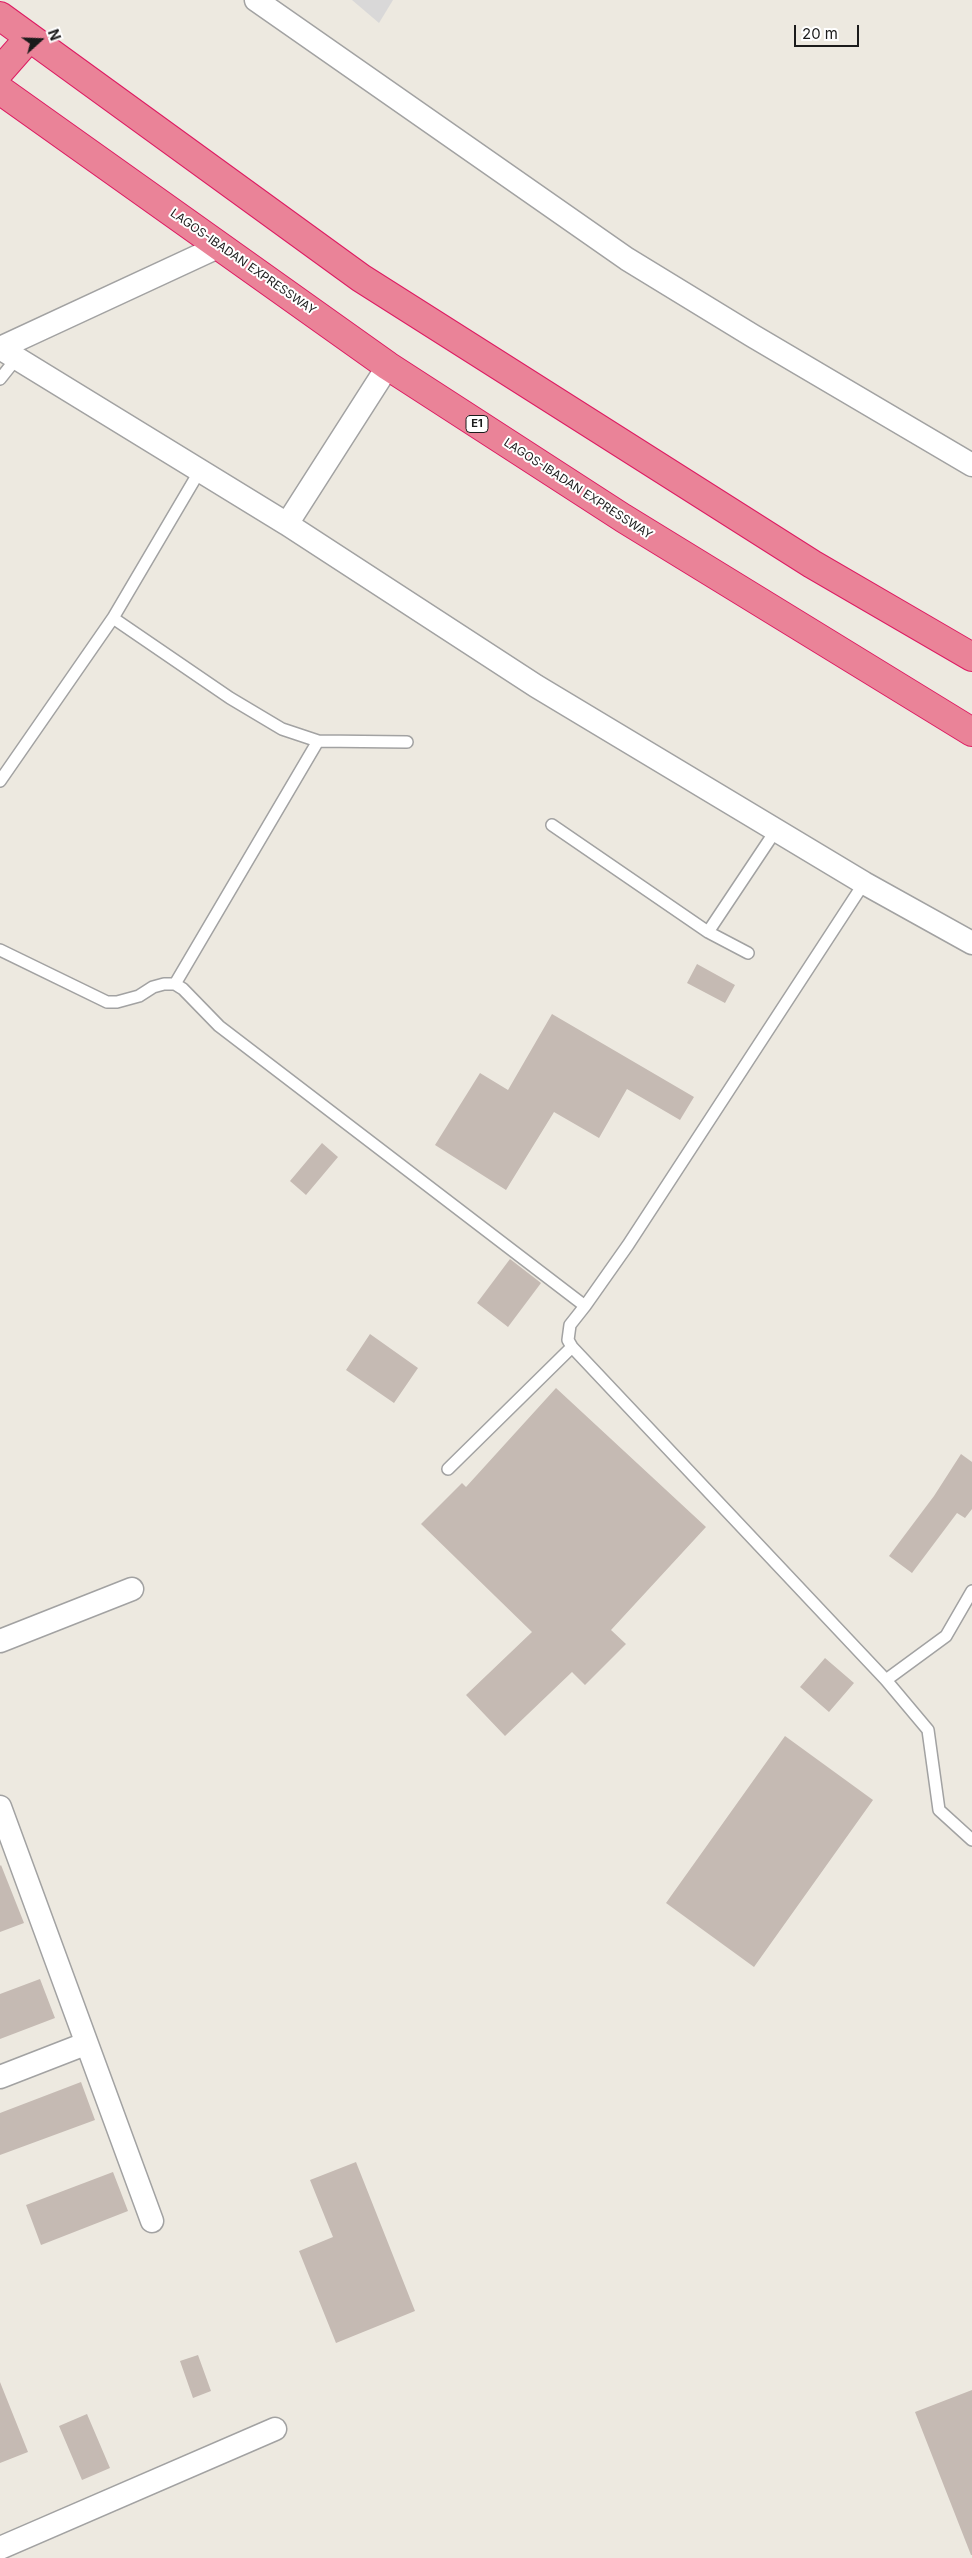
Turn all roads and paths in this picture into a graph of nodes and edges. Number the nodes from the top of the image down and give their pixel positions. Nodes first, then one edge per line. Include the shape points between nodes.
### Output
1 (256, 0) edge
2 (0, 16) edge
3 (29, 38) junction
4 (0, 71) edge
5 (0, 90) edge
6 (220, 246) junction
7 (5, 352) edge
8 (388, 366) junction
9 (0, 378) edge
10 (972, 465) edge
11 (199, 472) junction
12 (287, 524) junction
13 (113, 618) junction
14 (972, 657) edge
15 (972, 732) edge
16 (318, 741) junction
17 (407, 742) dead end
18 (0, 781) edge
19 (552, 825) dead end
20 (776, 830) junction
21 (864, 883) junction
22 (708, 932) junction
23 (972, 943) edge
24 (0, 950) edge
25 (748, 953) dead end
26 (175, 984) junction
27 (585, 1306) junction
28 (572, 1347) junction
29 (448, 1469) dead end
30 (132, 1589) dead end
31 (972, 1591) edge
32 (0, 1641) edge
33 (886, 1680) junction
34 (0, 1807) edge
35 (972, 1840) edge
36 (8, 1851) edge
37 (85, 2044) junction
38 (0, 2077) edge
39 (152, 2222) dead end
40 (275, 2429) dead end
41 (0, 2548) edge

1 - 10 street via 627,259
2 - 3 highway
3 - 4 highway
3 - 14 highway via 361,278 804,559
5 - 6 highway, LAGOS-IBADAN EXPRESSWAY / E1
6 - 7 street
6 - 8 highway, LAGOS-IBADAN EXPRESSWAY / E1
7 - 9 lane
7 - 11 street
8 - 12 street
8 - 15 highway, LAGOS-IBADAN EXPRESSWAY / E1 via 623,518
11 - 12 street
11 - 13 lane
12 - 20 street via 536,686
13 - 16 lane via 230,698 282,729
13 - 18 lane
16 - 17 lane
16 - 26 lane
19 - 22 lane
20 - 21 street
20 - 22 lane
21 - 23 street
21 - 27 lane
22 - 25 lane
24 - 26 lane via 107,1002 138,996 153,987
26 - 27 lane via 220,1026
27 - 28 lane via 570,1326 568,1340
28 - 29 lane
28 - 33 lane
30 - 32 street
31 - 33 lane via 946,1636
33 - 35 lane via 928,1730 940,1810
34 - 36 street
36 - 37 street
37 - 38 street
37 - 39 street
40 - 41 street

